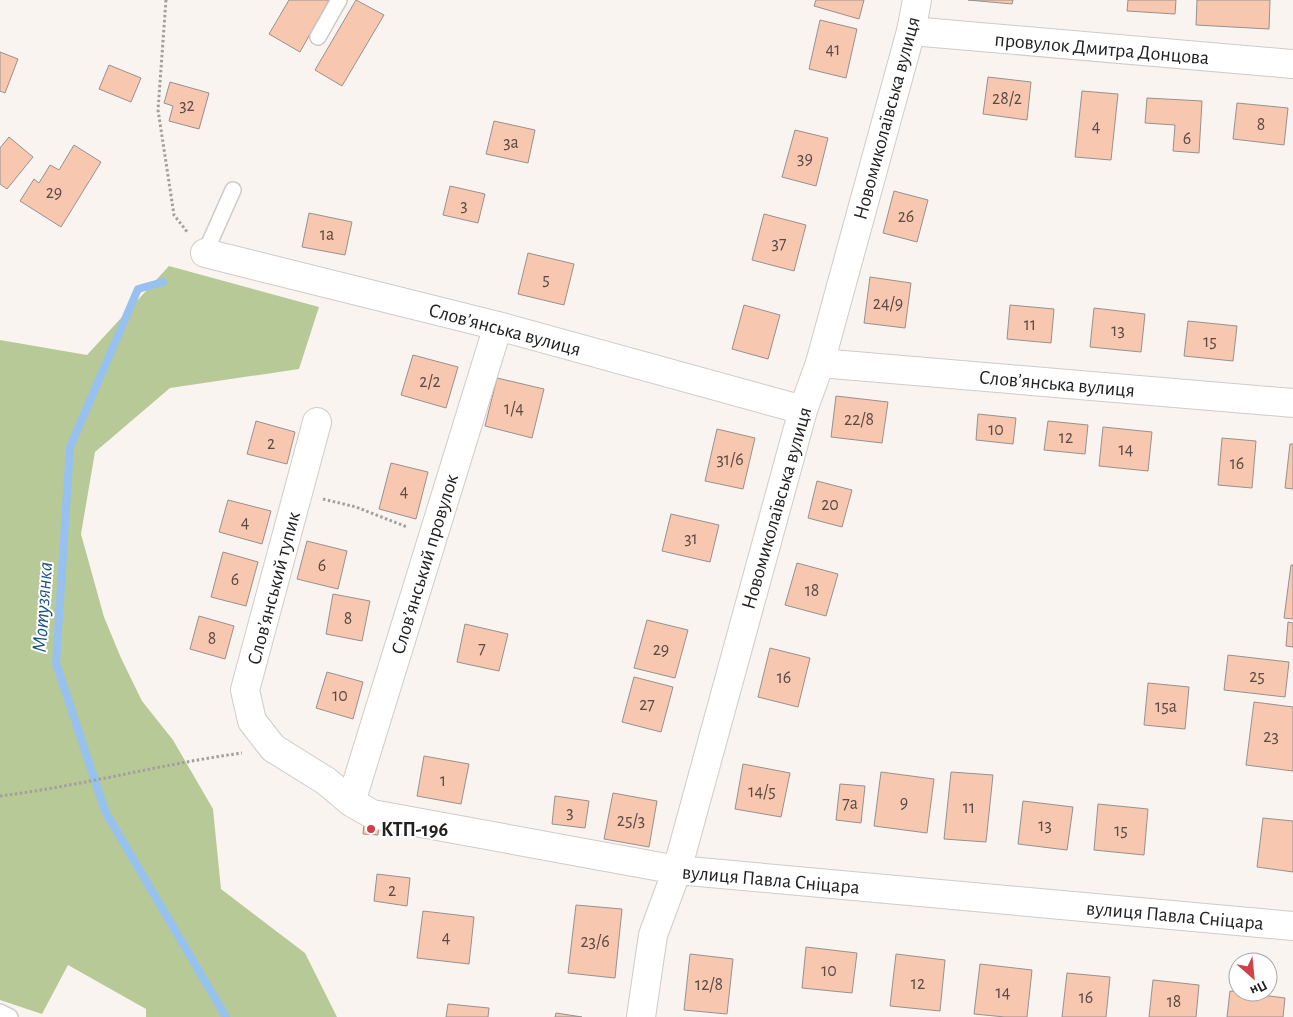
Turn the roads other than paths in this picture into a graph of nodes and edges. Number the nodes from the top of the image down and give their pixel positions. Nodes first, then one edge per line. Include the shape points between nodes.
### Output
1 (339, 0) edge
2 (917, 0) edge
3 (911, 31) junction
4 (318, 37) dead end
5 (1293, 64) edge
6 (233, 190) dead end
7 (205, 253) joint
8 (498, 326) junction
9 (820, 363) junction
10 (1293, 403) edge
11 (803, 410) junction
12 (317, 422) dead end
13 (273, 748) joint
14 (351, 802) junction
15 (677, 870) junction
16 (1293, 926) edge
17 (0, 1012) edge
18 (10, 1017) edge
19 (641, 1017) edge

1 - 4 lane
2 - 3 street, Новомиколаївська вулиця
3 - 5 street, провулок Дмитра Донцова
3 - 9 street, Новомиколаївська вулиця
6 - 7 lane
7 - 8 street, Словʼянська вулиця
8 - 11 street, Словʼянська вулиця
8 - 14 street, Словʼянський провулок
9 - 10 street, Словʼянська вулиця
9 - 11 street, Новомиколаївська вулиця
11 - 15 street, Новомиколаївська вулиця
12 - 13 street, Словʼянський тупик via 245,690 252,721
13 - 14 street, вулиця Павла Сніцара via 326,781
14 - 15 street, вулиця Павла Сніцара via 372,814
15 - 16 street, вулиця Павла Сніцара
15 - 19 street, Новомиколаївська вулиця via 653,935
17 - 18 lane

